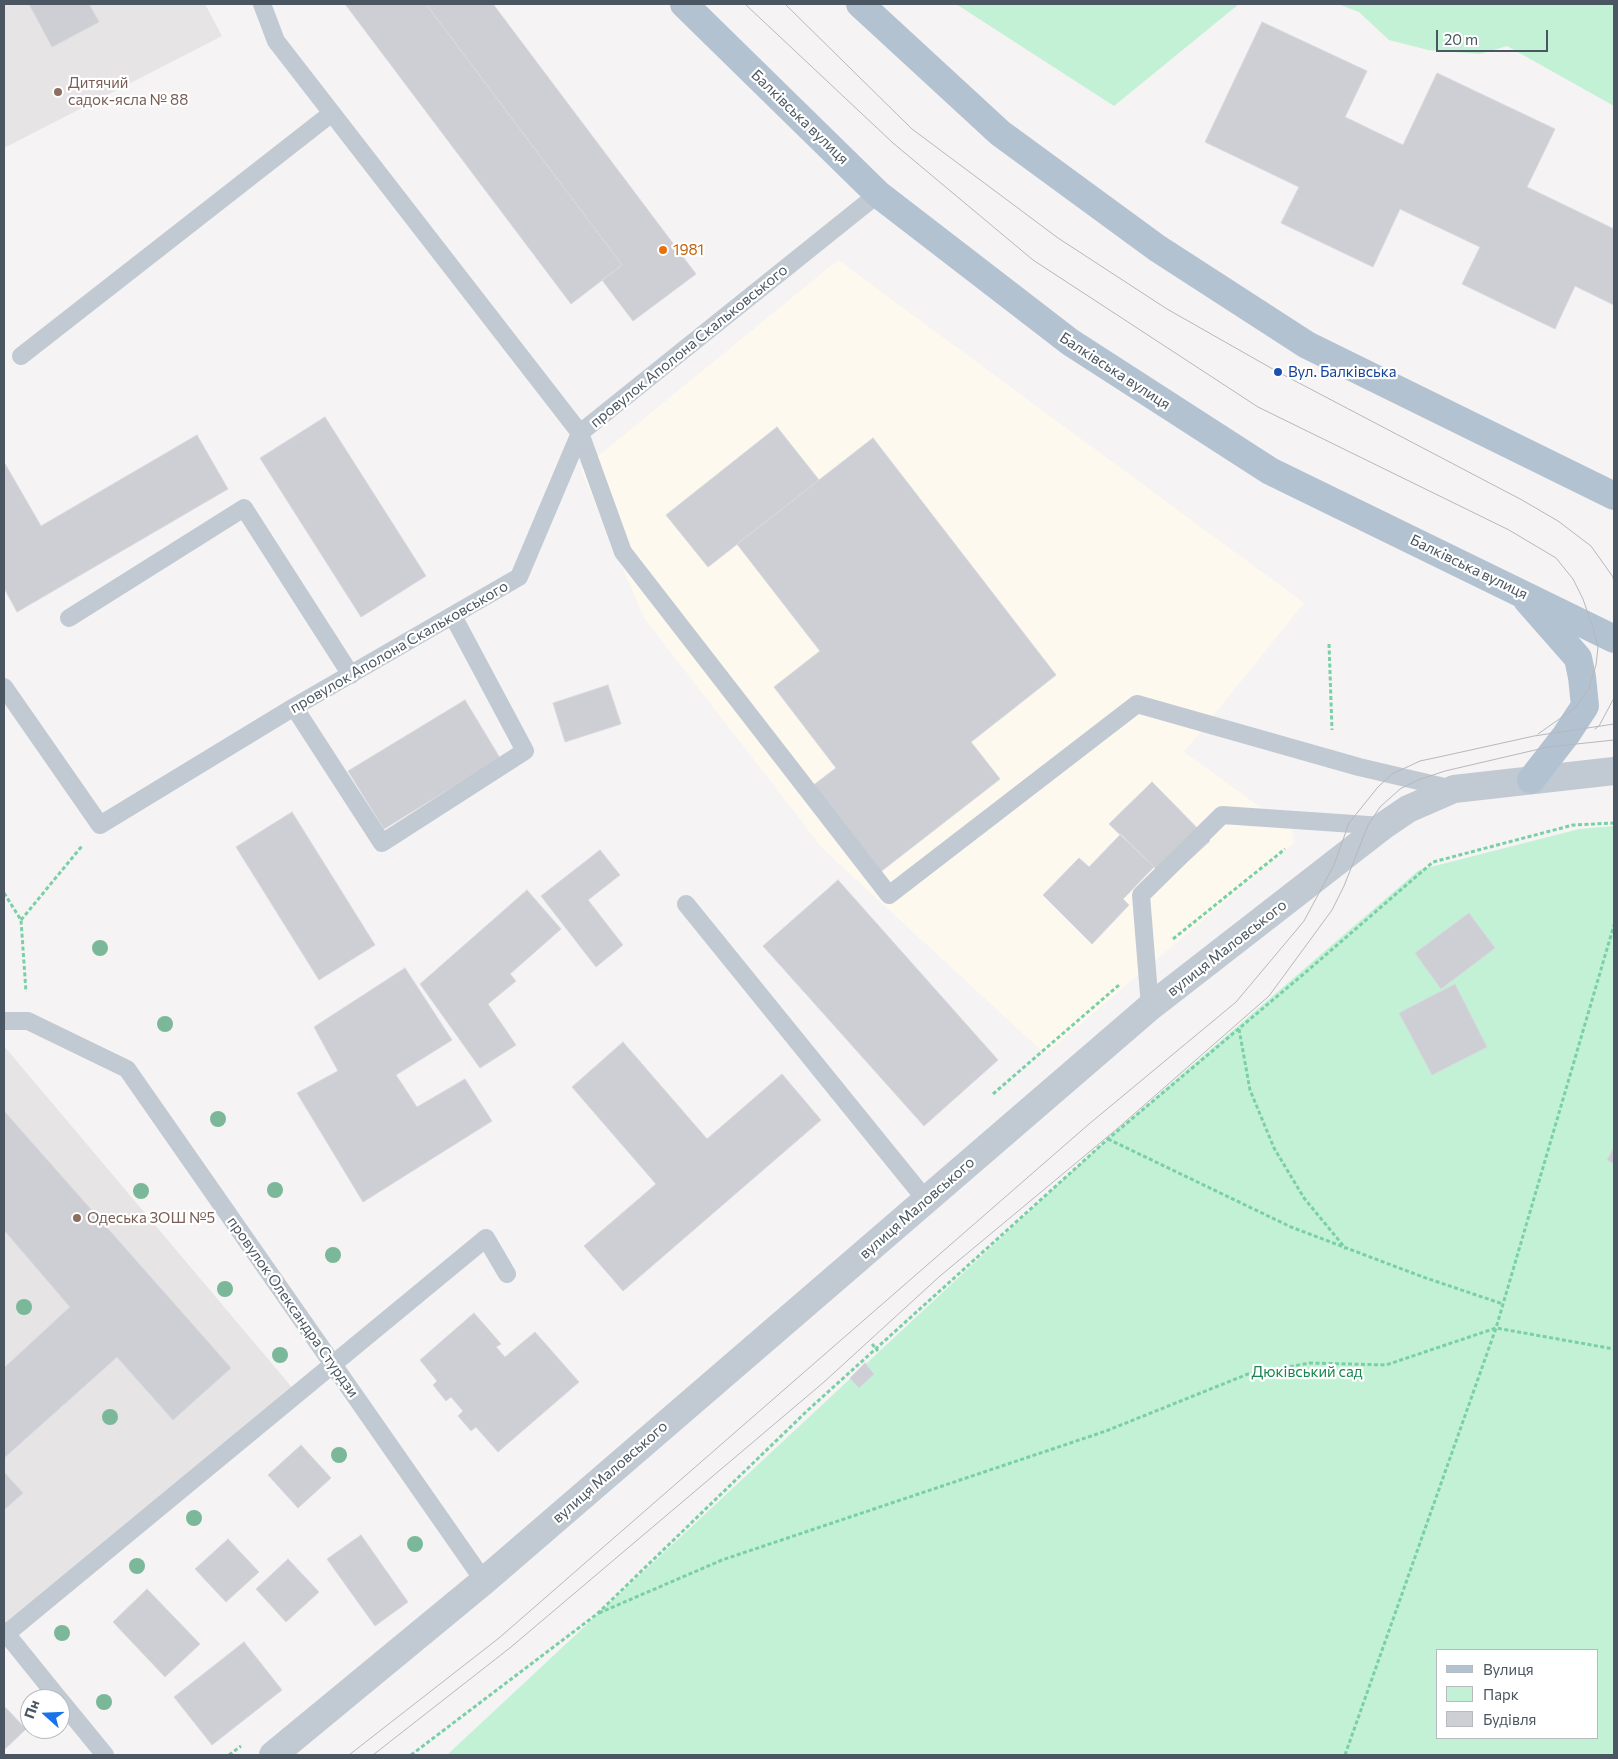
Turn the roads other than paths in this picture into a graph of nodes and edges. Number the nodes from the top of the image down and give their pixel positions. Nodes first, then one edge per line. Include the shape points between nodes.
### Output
1 (262, 4) edge
2 (684, 4) edge
3 (860, 4) edge
4 (332, 113) junction
5 (878, 194) junction
6 (21, 356) dead end
7 (580, 433) junction
8 (1614, 496) edge
9 (1520, 592) junction
10 (453, 616) junction
11 (69, 618) dead end
12 (1614, 639) edge
13 (351, 675) junction
14 (4, 687) edge
15 (294, 708) junction
16 (1614, 770) edge
17 (1531, 780) junction
18 (1454, 789) junction
19 (1383, 826) junction
20 (686, 904) dead end
21 (1150, 1007) junction
22 (4, 1021) edge
23 (926, 1200) junction
24 (507, 1274) dead end
25 (333, 1365) junction
26 (484, 1581) junction
27 (5, 1632) edge
28 (51, 1689) edge
29 (70, 1712) edge
30 (105, 1755) edge
31 (273, 1755) edge

1 - 4 lane via 276,41
2 - 5 main road, Балківська вулиця
3 - 8 main road via 1000,133 1157,248 1307,345
4 - 6 lane
4 - 7 lane
5 - 7 lane, провулок Аполона Скальковського
5 - 9 main road, Балківська вулиця via 1070,342 1270,471
7 - 10 lane, провулок Аполона Скальковського via 519,577
7 - 18 lane via 623,552 889,895 1138,704
9 - 12 main road, Балківська вулиця
9 - 17 main road via 1578,658 1585,706
10 - 13 lane, провулок Аполона Скальковського
10 - 15 lane via 526,751 382,843
11 - 13 lane via 244,508
13 - 15 lane, провулок Аполона Скальковського
14 - 15 lane, провулок Аполона Скальковського via 100,825
16 - 17 street, вулиця Маловського
17 - 18 street, вулиця Маловського
18 - 19 street, вулиця Маловського via 1408,809
19 - 21 street, вулиця Маловського
19 - 21 lane via 1222,815 1140,895
20 - 23 lane
21 - 23 street, вулиця Маловського
22 - 25 lane, провулок Олександра Стурдзи via 28,1021 127,1070
23 - 26 street, вулиця Маловського
24 - 25 lane via 486,1238
25 - 26 lane, провулок Олександра Стурдзи
25 - 27 lane
26 - 31 street, вулиця Маловського
27 - 28 lane
29 - 30 lane

